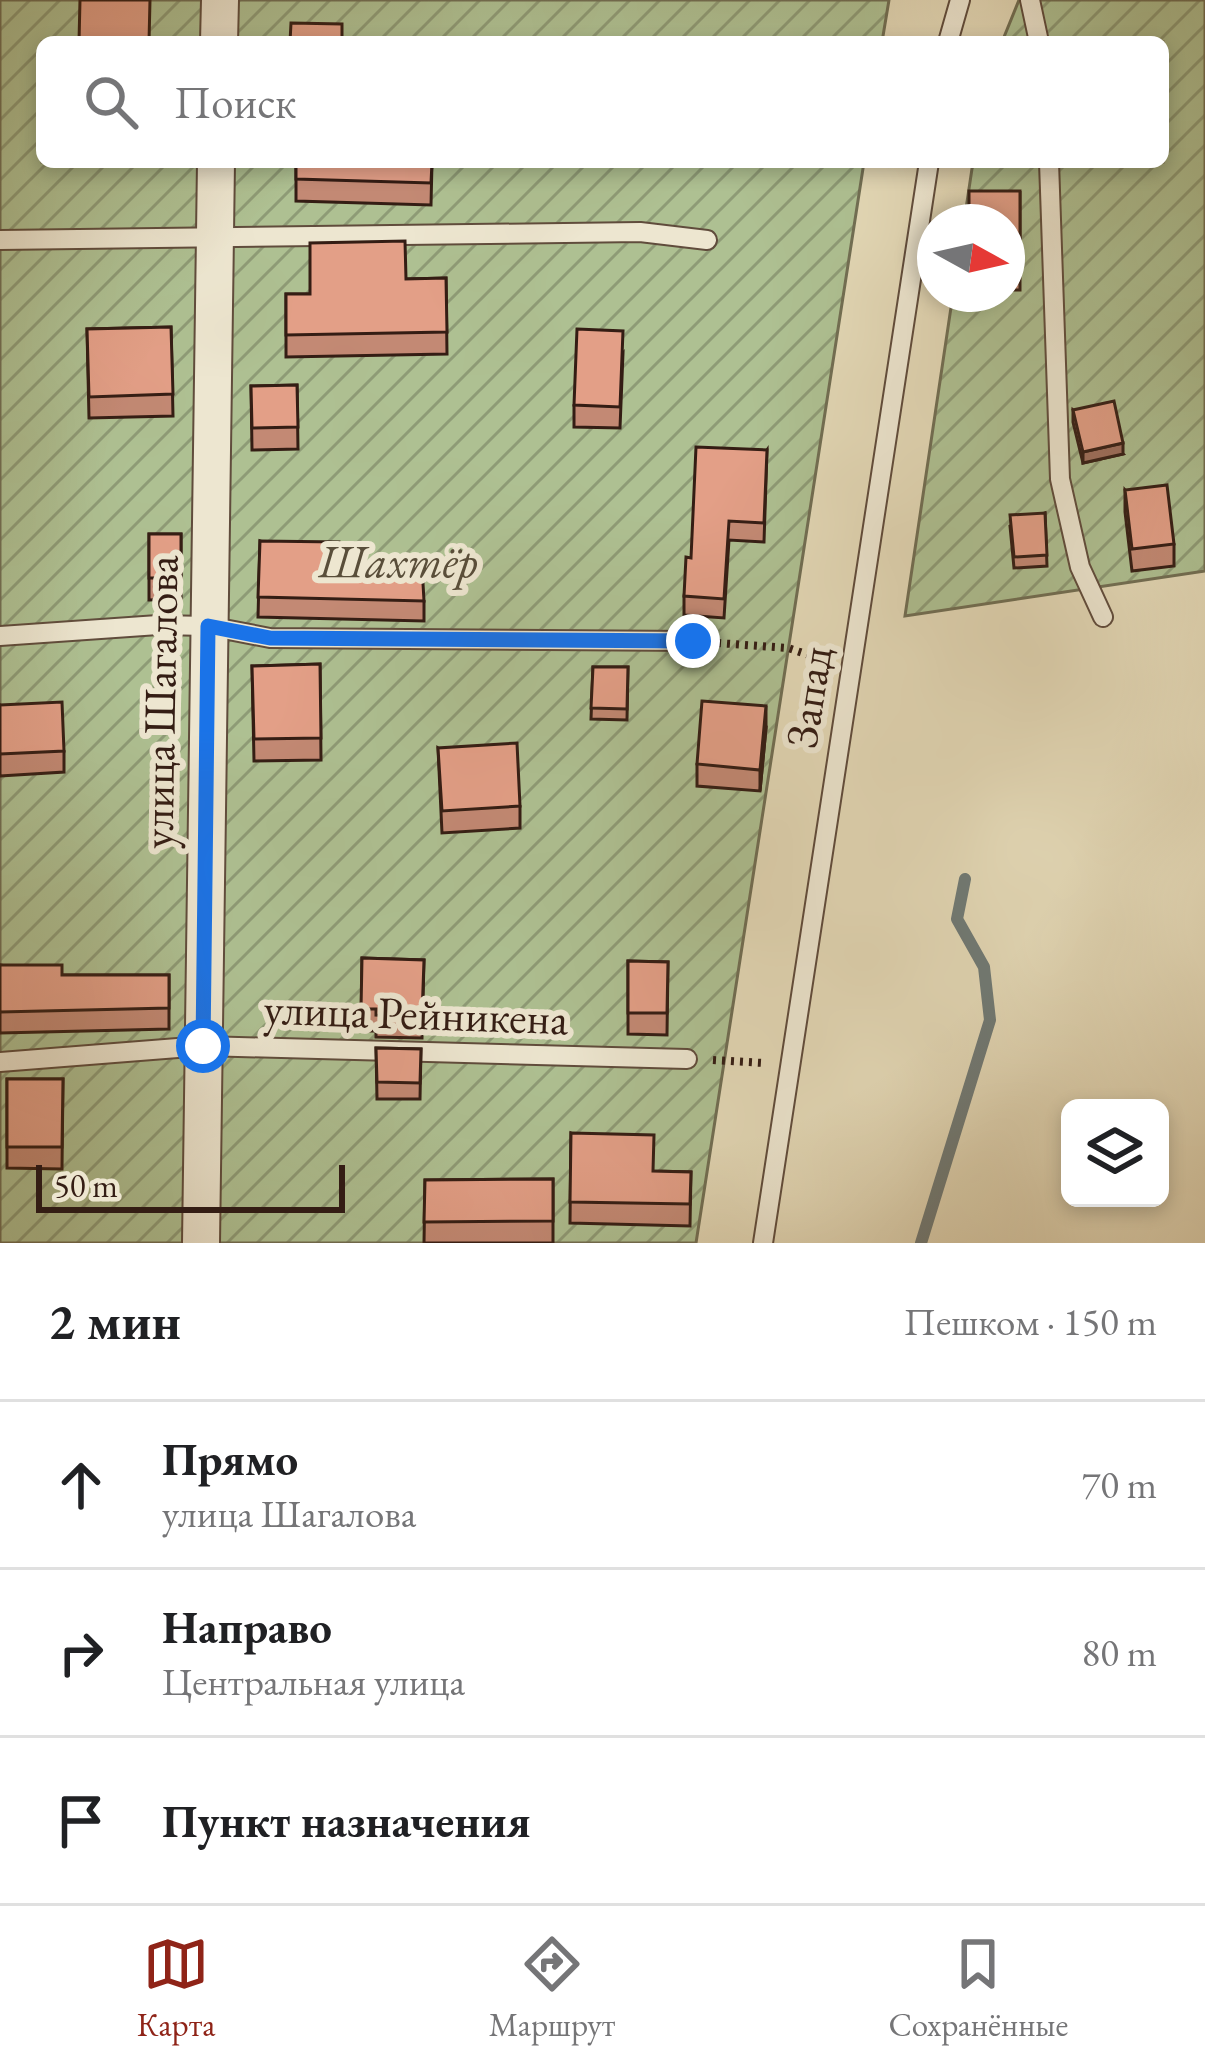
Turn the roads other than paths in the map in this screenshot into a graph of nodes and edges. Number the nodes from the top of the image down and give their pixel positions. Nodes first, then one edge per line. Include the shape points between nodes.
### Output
1 (220, 0) edge
2 (962, 0) edge
3 (1030, 0) edge
4 (219, 36) edge
5 (953, 36) edge
6 (1038, 36) edge
7 (216, 168) edge
8 (928, 168) edge
9 (1049, 168) edge
10 (214, 238) junction
11 (0, 240) edge
12 (707, 240) dead end
13 (1103, 617) dead end
14 (208, 626) junction
15 (0, 636) edge
16 (693, 641) road end
17 (203, 1046) junction
18 (687, 1059) road end
19 (0, 1062) edge
20 (201, 1243) edge
21 (763, 1243) edge

1 - 4 street
2 - 5 lane
3 - 6 lane
7 - 10 street, улица Шагалова
8 - 21 lane, Запад
9 - 13 lane via 1060,479 1080,567
10 - 11 lane
10 - 12 lane via 640,232
10 - 14 street, улица Шагалова
14 - 15 lane
14 - 16 lane via 270,638
14 - 17 street, улица Шагалова
17 - 18 lane, улица Рейникена
17 - 19 lane, улица Рейникена
17 - 20 street, улица Шагалова

